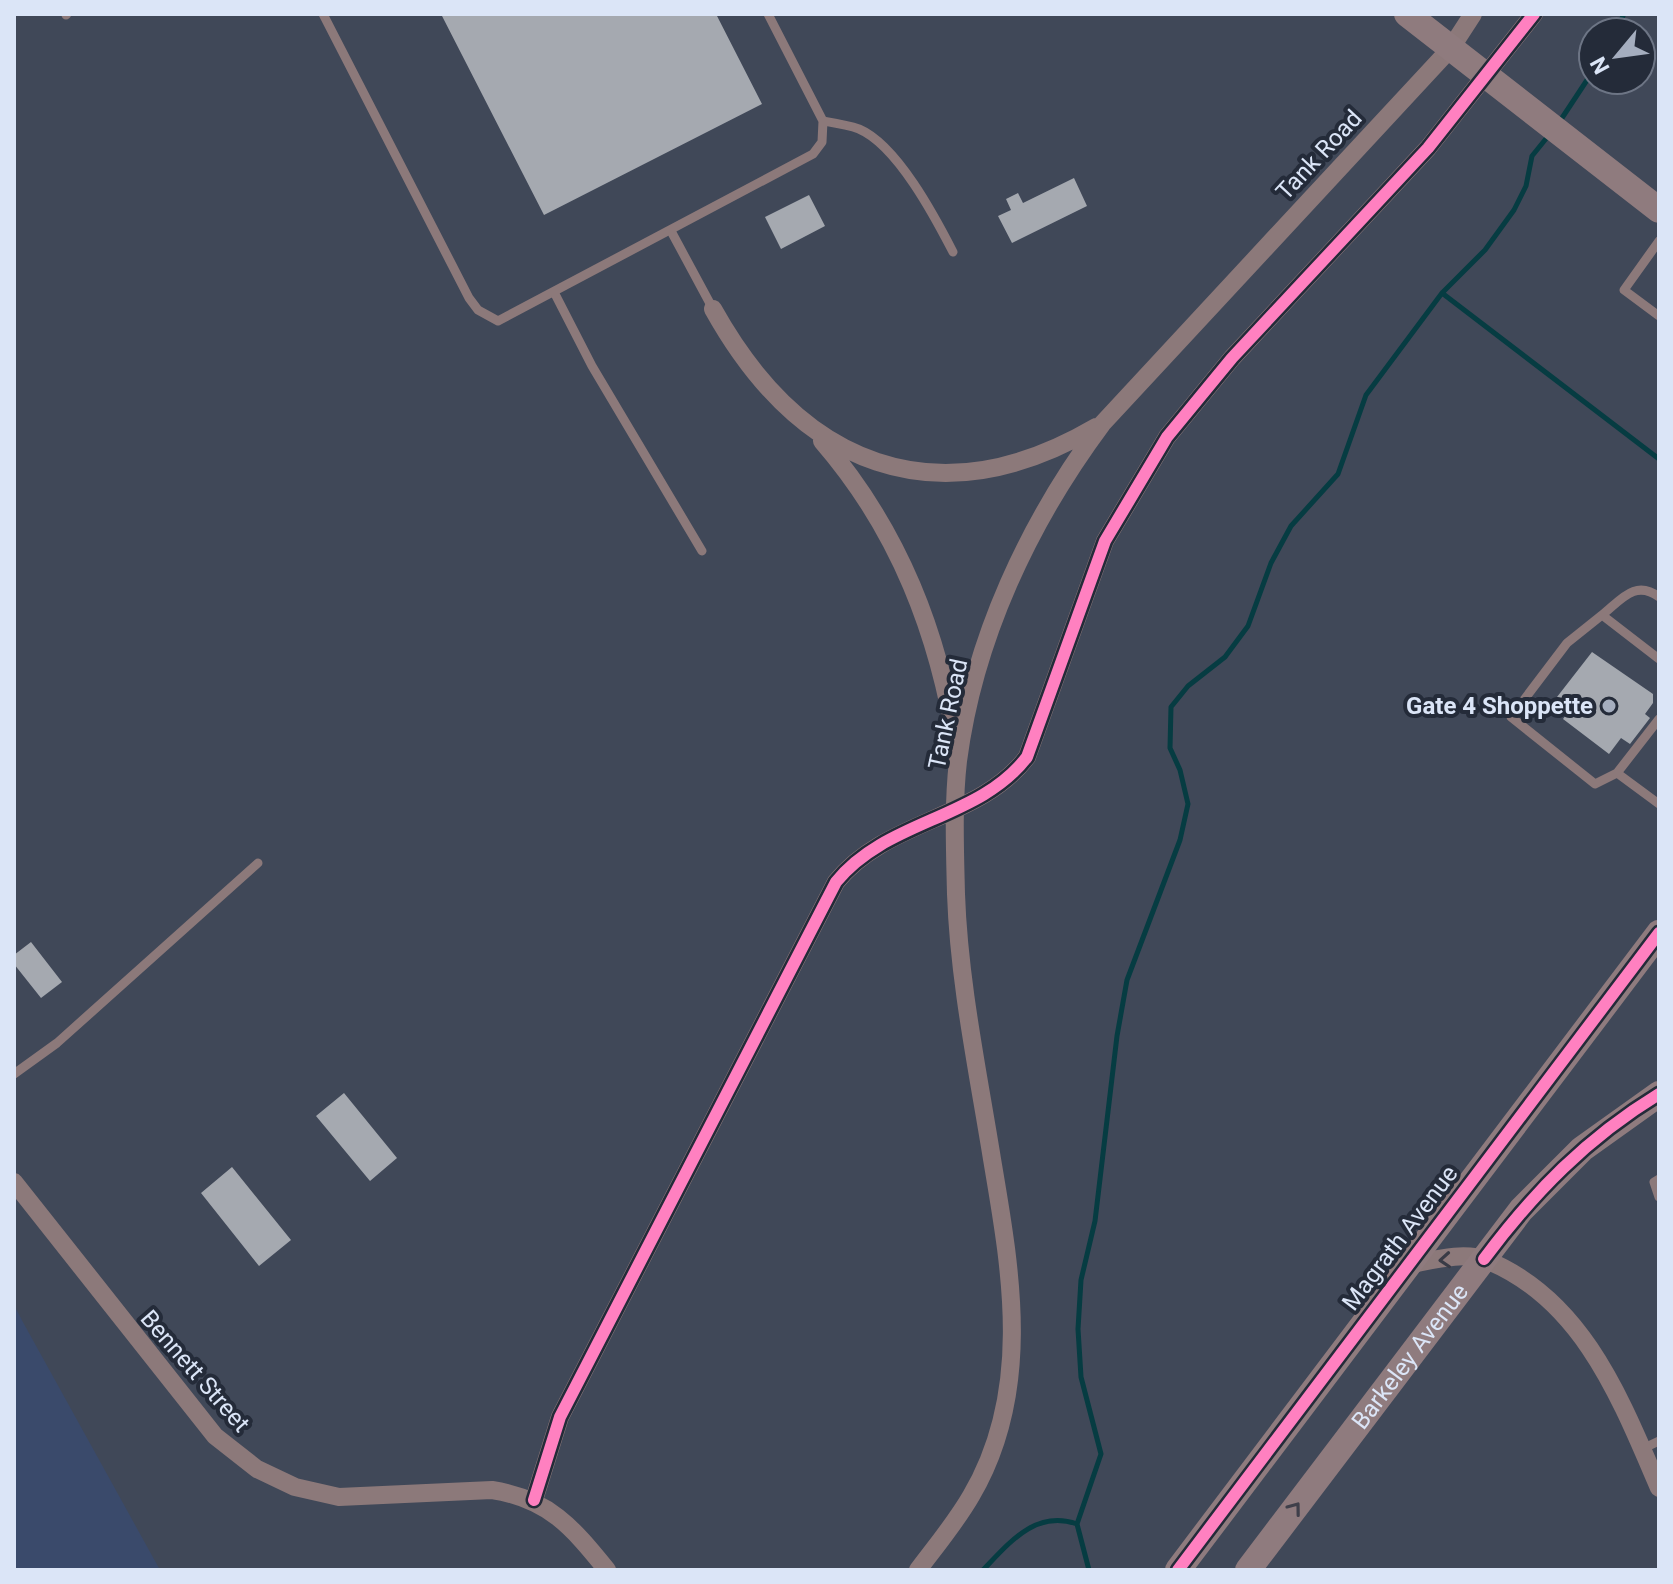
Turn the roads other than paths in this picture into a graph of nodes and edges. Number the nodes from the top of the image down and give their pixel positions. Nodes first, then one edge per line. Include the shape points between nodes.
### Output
1 (323, 14) edge
2 (768, 14) edge
3 (1407, 14) edge
4 (1473, 14) edge
5 (1534, 14) edge
6 (1451, 48) junction
7 (1488, 77) junction
8 (823, 121) junction
9 (1659, 210) edge
10 (671, 231) junction
11 (1659, 241) edge
12 (953, 252) dead end
13 (554, 292) junction
14 (713, 309) joint
15 (1659, 316) edge
16 (1102, 424) junction
17 (812, 430) junction
18 (702, 551) dead end
19 (1659, 597) edge
20 (1602, 615) junction
21 (1659, 659) edge
22 (1659, 719) edge
23 (958, 761) junction
24 (1617, 773) junction
25 (1659, 804) edge
26 (956, 807) junction
27 (258, 863) dead end
28 (1659, 933) edge
29 (14, 1074) edge
30 (1659, 1094) edge
31 (1659, 1179) edge
32 (14, 1182) edge
33 (1659, 1197) edge
34 (1484, 1259) junction
35 (1407, 1265) junction
36 (1650, 1445) edge
37 (1659, 1488) edge
38 (534, 1500) junction
39 (607, 1570) edge
40 (918, 1570) edge
41 (1178, 1570) edge
42 (1248, 1570) edge

1 - 13 lane via 478,310 498,321
2 - 8 lane
3 - 6 main road
4 - 6 street, Tank Road
5 - 7 street
6 - 7 main road
6 - 16 street, Tank Road
7 - 9 main road
7 - 26 street via 1232,358 1167,437 1105,541 1027,757 992,792
8 - 10 lane via 822,142 813,154
8 - 12 lane via 862,130 881,146 925,200
10 - 13 lane
10 - 14 lane
11 - 15 lane via 1624,290
13 - 18 lane
14 - 17 street via 751,370
16 - 17 street via 1019,463 943,473 886,464
16 - 23 street, Tank Road via 1039,521 1000,604 972,692
17 - 23 street via 863,493 913,584 936,646
19 - 20 lane via 1648,588 1640,589
20 - 21 lane
20 - 24 lane via 1567,643 1511,717 1595,784
22 - 24 lane
23 - 26 street, Tank Road
24 - 25 lane
26 - 38 street via 875,845 836,882 560,1417
26 - 40 street, Tank Road via 956,897 966,989 1009,1256 1014,1322 1009,1380 985,1463 972,1495
27 - 29 lane via 57,1043
28 - 35 main road, Magrath Avenue
30 - 34 main road, Barkeley Avenue via 1557,1170
31 - 33 lane via 1654,1182
32 - 38 street, Bennett Street via 215,1436 257,1469 295,1487 339,1497 492,1490
34 -> 35 street via 1444,1258
34 - 36 street via 1543,1295 1584,1338
42 -> 34 main road, Barkeley Avenue
35 - 41 main road, Magrath Avenue
36 - 37 street
38 - 39 street, Bennett Street via 560,1517

